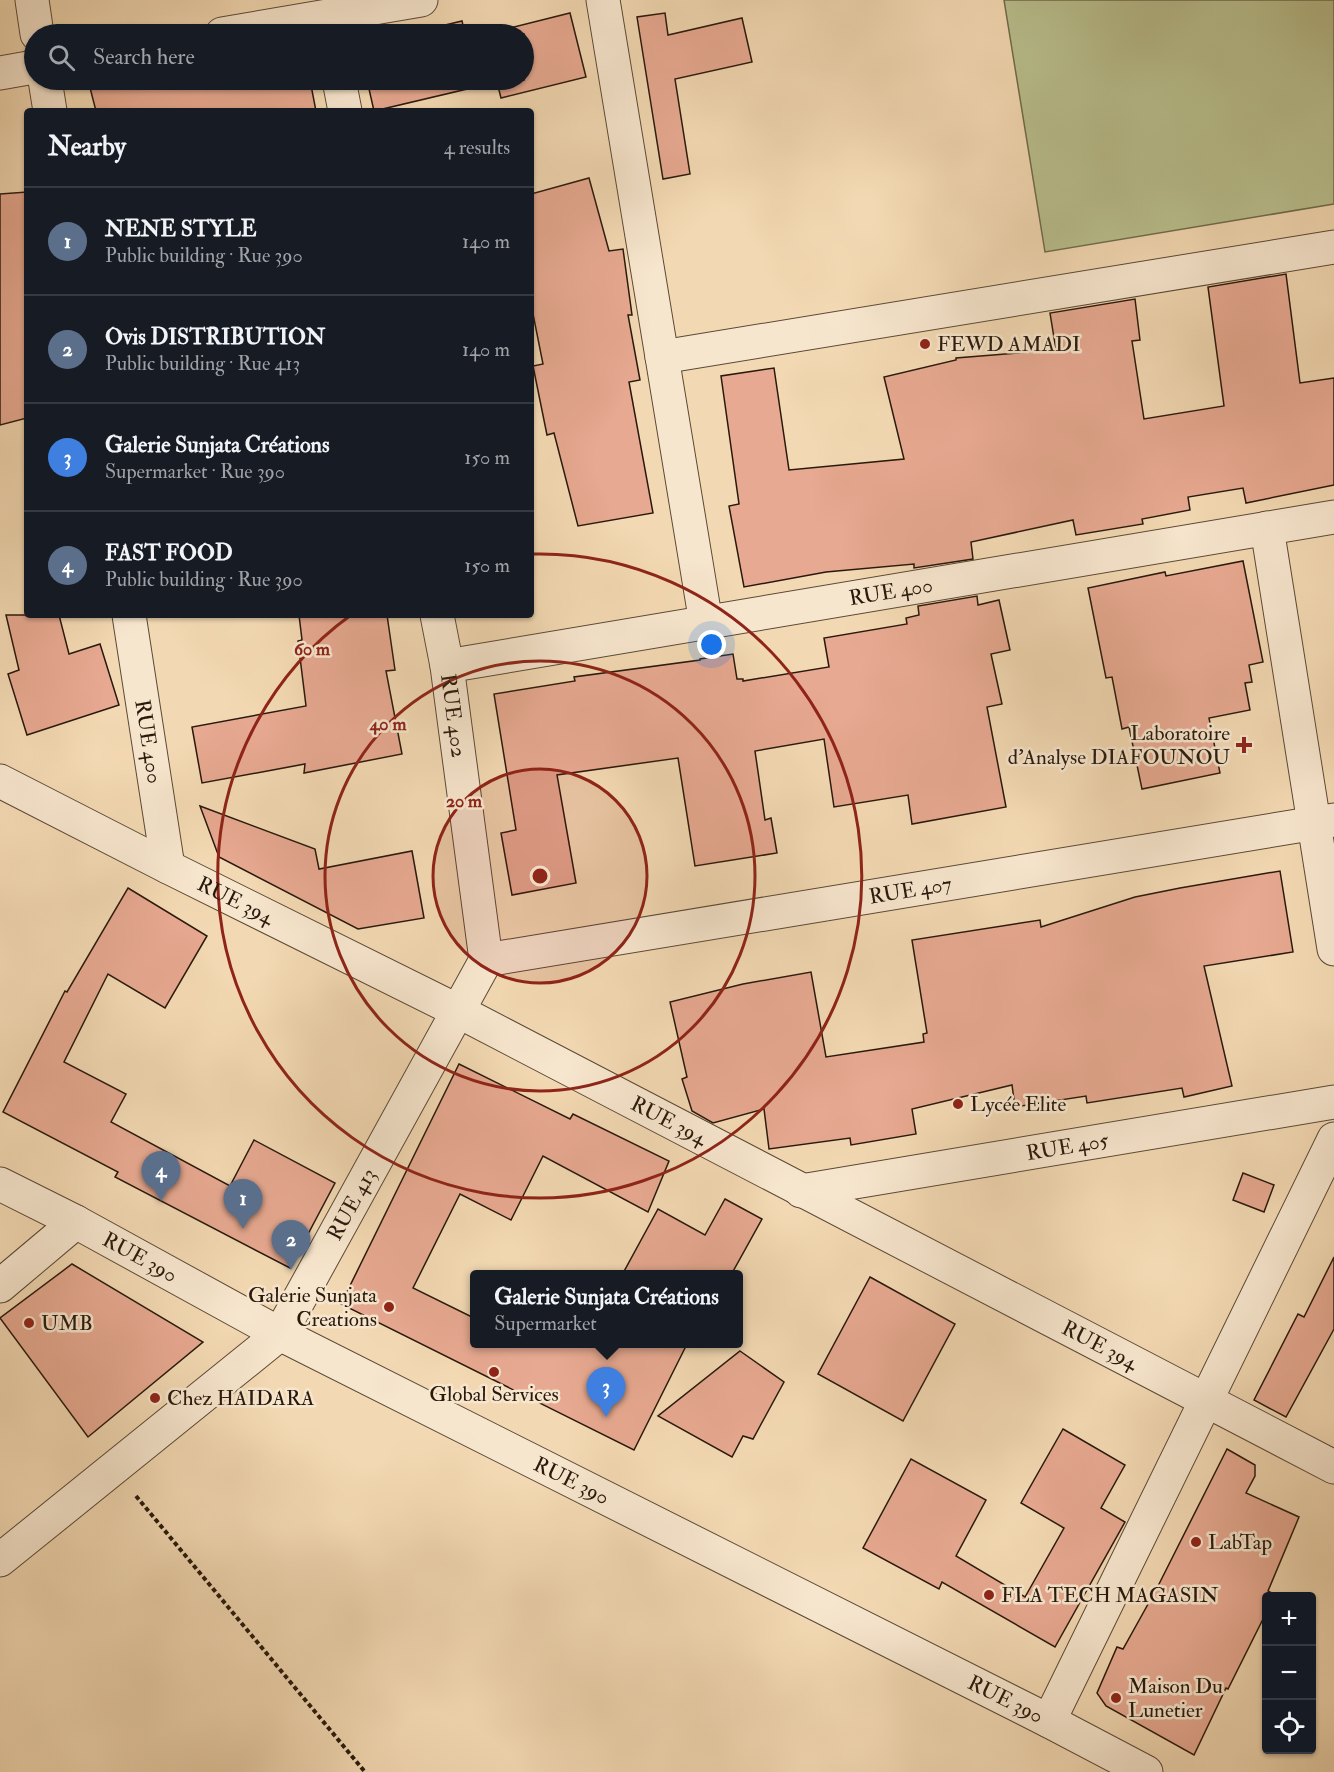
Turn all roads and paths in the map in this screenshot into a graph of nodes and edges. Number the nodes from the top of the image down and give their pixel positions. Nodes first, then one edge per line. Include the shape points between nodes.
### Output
1 (32, 0) edge
2 (421, 0) edge
3 (603, 0) edge
4 (328, 17) edge
5 (36, 24) edge
6 (284, 24) edge
7 (24, 69) edge
8 (0, 73) edge
9 (47, 90) edge
10 (341, 90) edge
11 (50, 108) edge
12 (344, 108) edge
13 (1334, 247) edge
14 (662, 357) junction
15 (1334, 517) edge
16 (1267, 528) junction
17 (129, 618) edge
18 (438, 618) edge
19 (706, 623) junction
20 (447, 666) junction
21 (0, 781) edge
22 (1324, 822) edge
23 (168, 867) junction
24 (1334, 949) edge
25 (486, 960) junction
26 (458, 1011) junction
27 (1334, 1102) edge
28 (1330, 1156) edge
29 (0, 1184) edge
30 (801, 1191) junction
31 (76, 1222) junction
32 (0, 1286) edge
33 (280, 1334) junction
34 (1205, 1400) junction
35 (1334, 1467) edge
36 (114, 1469) junction
37 (0, 1560) edge
38 (1049, 1721) junction
39 (365, 1772) edge
40 (1146, 1772) edge

1 - 5 street
2 - 4 street
3 - 14 street
4 - 6 street
7 - 8 street
9 - 11 street
10 - 12 street
13 - 14 street
14 - 19 street
15 - 16 street, RUE 400
16 - 19 street, RUE 400
16 - 22 street
17 - 23 street, RUE 400
18 - 20 street, RUE 402
19 - 20 street, RUE 400
20 - 25 street, RUE 402
21 - 23 street, RUE 394
22 - 24 street
22 - 25 street, RUE 407
23 - 26 street, RUE 394
25 - 26 street, RUE 413
26 - 30 street, RUE 394
26 - 33 street, RUE 413
27 - 30 street, RUE 405
28 - 34 street
29 - 31 street, RUE 390
30 - 34 street, RUE 394
31 - 32 street
31 - 33 street, RUE 390
33 - 36 street, RUE 413
33 - 38 street, RUE 390
34 - 35 street, RUE 394
34 - 38 street
36 - 37 street, RUE 413
36 - 39 path
38 - 40 street, RUE 390

